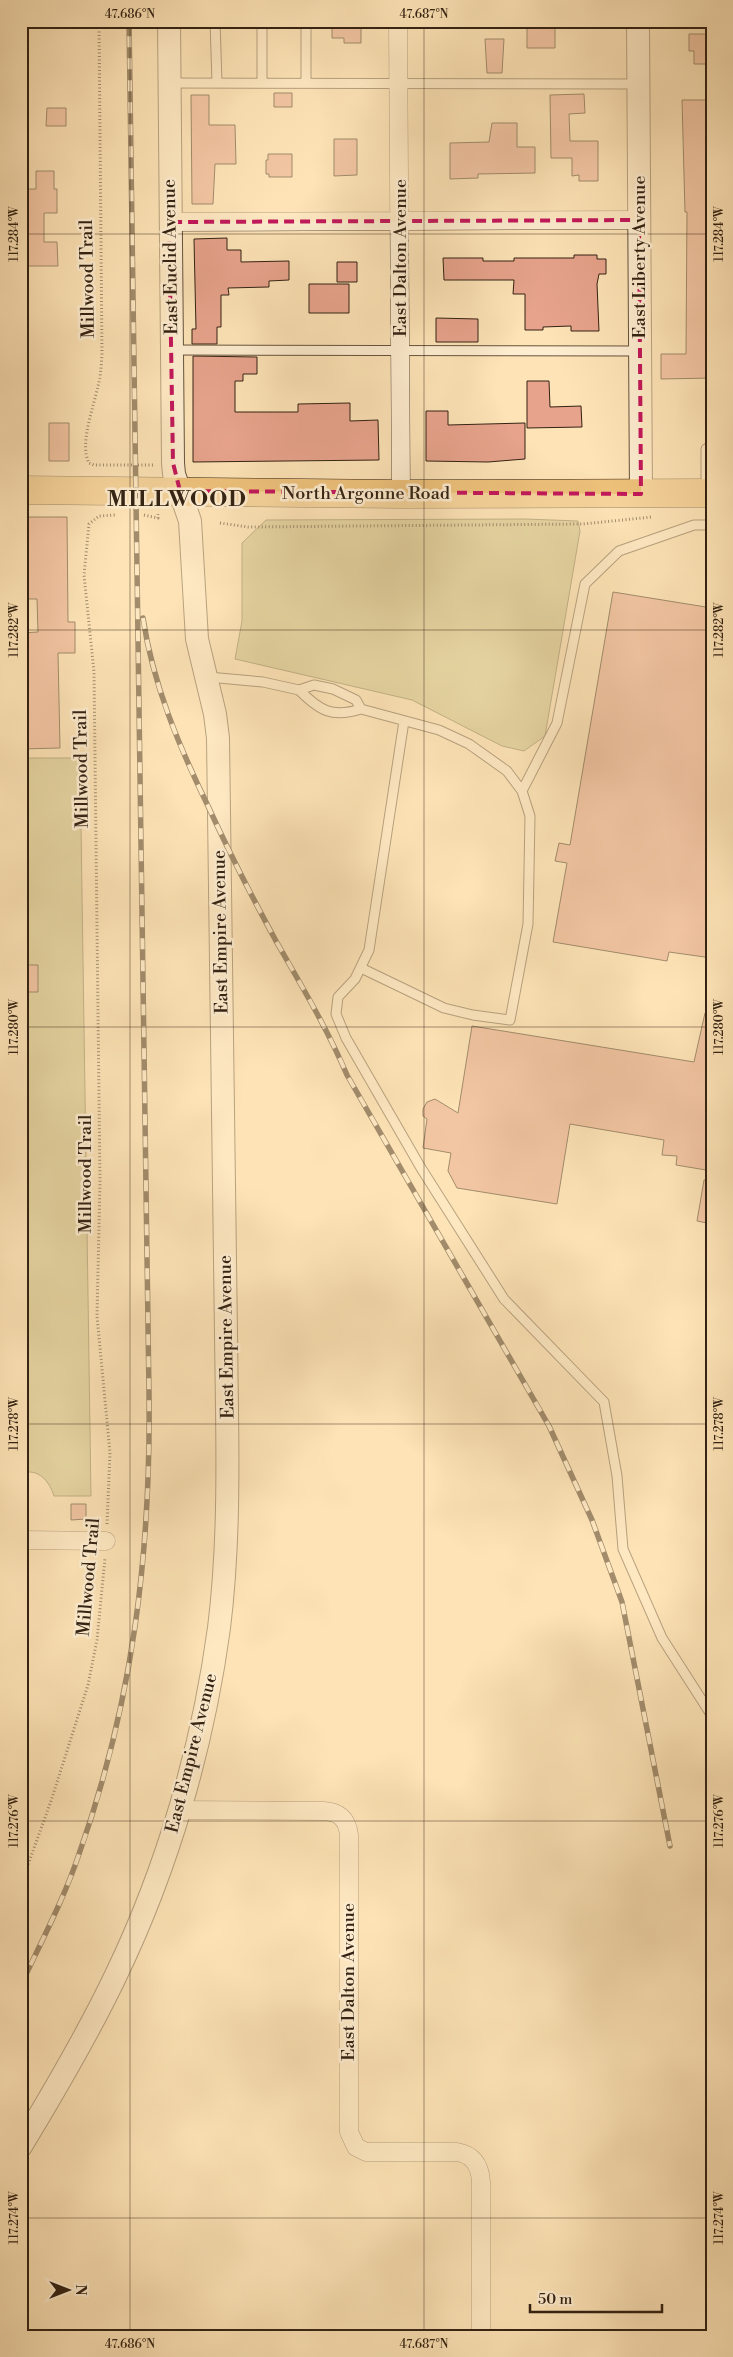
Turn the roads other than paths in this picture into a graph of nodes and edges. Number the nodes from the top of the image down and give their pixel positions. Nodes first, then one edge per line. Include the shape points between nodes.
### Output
1 (169, 21) edge
2 (215, 21) edge
3 (262, 21) edge
4 (306, 21) edge
5 (398, 21) edge
6 (638, 21) edge
7 (169, 83) junction
8 (217, 83) junction
9 (262, 83) junction
10 (306, 83) junction
11 (398, 83) junction
12 (639, 84) junction
13 (639, 220) junction
14 (400, 221) junction
15 (169, 222) junction
16 (172, 350) junction
17 (640, 351) junction
18 (400, 352) junction
19 (712, 444) edge
20 (21, 490) edge
21 (180, 491) junction
22 (709, 493) edge
23 (401, 494) junction
24 (641, 494) junction
25 (712, 525) edge
26 (205, 677) junction
27 (299, 690) junction
28 (362, 709) junction
29 (404, 720) junction
30 (522, 791) junction
31 (361, 968) junction
32 (21, 1540) edge
33 (106, 1541) road end
34 (712, 1716) edge
35 (178, 1810) junction
36 (21, 2146) edge
37 (481, 2336) edge

1 - 7 street, East Euclid Avenue
2 - 8 lane
3 - 9 lane
4 - 10 lane
5 - 11 street, East Dalton Avenue
6 - 12 street, East Liberty Avenue
7 - 8 lane
7 - 15 street, East Euclid Avenue
8 - 9 lane
9 - 10 lane
10 - 11 lane
11 - 12 lane
11 - 14 street, East Dalton Avenue
12 - 13 street, East Liberty Avenue
13 - 14 street
13 - 17 street, East Liberty Avenue
14 - 15 street
14 - 18 street, East Dalton Avenue
15 - 16 street, East Euclid Avenue
16 - 18 lane
16 - 21 street, East Euclid Avenue via 173,463
17 - 18 lane
17 - 24 street, East Liberty Avenue
18 - 23 street, East Dalton Avenue
19 - 22 lane via 706,449
20 - 21 main road, North Argonne Road
21 - 23 main road, North Argonne Road
21 - 26 street, East Empire Avenue via 190,521 195,624
22 - 24 main road, North Argonne Road
23 - 24 main road, North Argonne Road
25 - 30 lane via 694,526 619,551 585,584 557,724
26 - 27 lane via 263,682
26 - 35 street, East Empire Avenue via 218,738 228,1511 223,1583 205,1713
27 - 28 lane via 314,685 333,688 356,700
27 - 28 lane via 316,707 332,713
28 - 29 lane
29 - 30 lane via 439,730 469,744 507,770
29 - 31 lane via 369,950
30 - 31 lane via 530,816 528,924 510,1020 444,1008
31 - 34 lane via 338,997 336,1014 346,1038 420,1168 504,1299 604,1402 617,1476 623,1549 662,1638
32 - 33 street
35 - 36 street, East Empire Avenue via 152,1892 117,1974 78,2050
35 - 37 street, East Dalton Avenue via 324,1811 343,1817 346,1822 349,1835 350,2138 356,2147 371,2153 449,2152 472,2158 479,2169 481,2182

